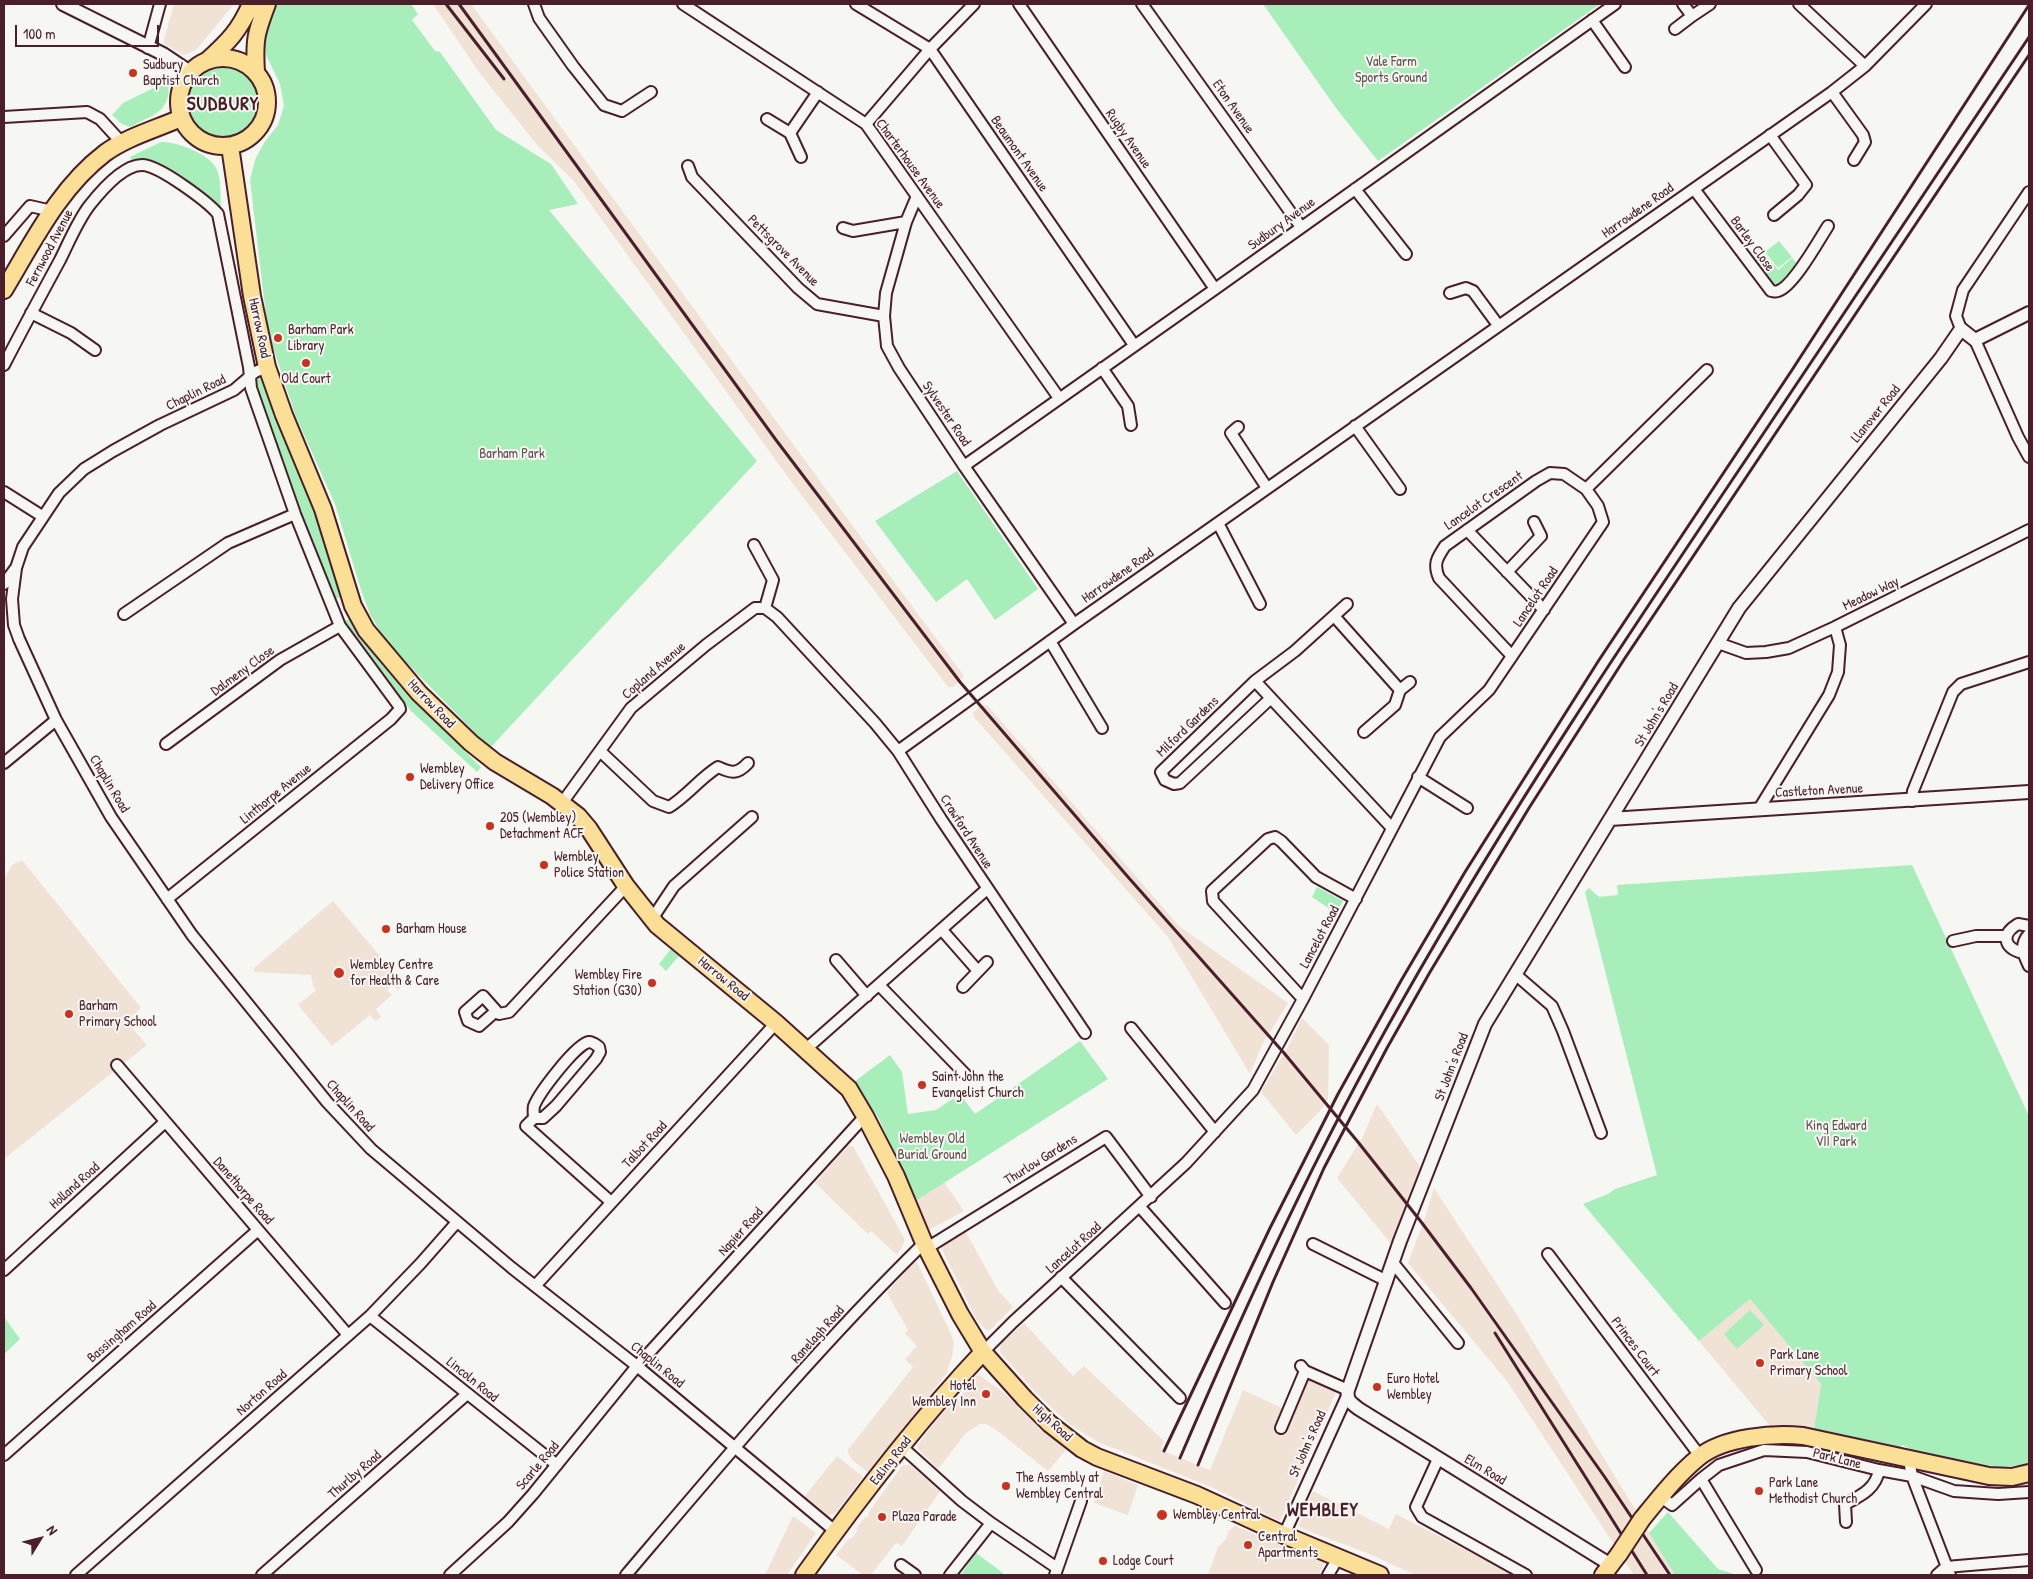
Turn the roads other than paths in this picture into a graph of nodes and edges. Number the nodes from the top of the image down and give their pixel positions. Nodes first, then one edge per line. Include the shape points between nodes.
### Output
1 (63, 4) edge
2 (160, 4) edge
3 (252, 4) edge
4 (267, 4) edge
5 (534, 4) edge
6 (683, 4) edge
7 (856, 4) edge
8 (974, 4) edge
9 (1019, 4) edge
10 (1142, 4) edge
11 (1615, 4) edge
12 (1683, 4) edge
13 (1710, 4) edge
14 (1799, 4) edge
15 (1926, 4) edge
16 (1692, 16) junction
17 (1592, 20) junction
18 (1675, 29) dead end
19 (148, 48) junction
20 (930, 50) junction
21 (207, 61) junction
22 (1865, 66) junction
23 (1625, 67) dead end
24 (190, 72) junction
25 (256, 72) junction
26 (651, 92) dead end
27 (818, 92) junction
28 (1832, 92) junction
29 (4, 117) edge
30 (181, 118) junction
31 (767, 119) dead end
32 (866, 124) junction
33 (790, 133) junction
34 (1770, 135) junction
35 (122, 143) junction
36 (230, 146) junction
37 (801, 156) dead end
38 (1854, 160) dead end
39 (142, 165) joint
40 (688, 166) dead end
41 (1355, 189) junction
42 (1694, 189) junction
43 (2029, 192) edge
44 (917, 196) junction
45 (52, 211) junction
46 (1774, 215) dead end
47 (906, 222) junction
48 (1828, 226) dead end
49 (1301, 227) junction
50 (843, 228) dead end
51 (4, 236) edge
52 (1406, 254) dead end
53 (4, 290) edge
54 (1215, 290) junction
55 (1450, 294) dead end
56 (31, 313) junction
57 (2029, 313) edge
58 (884, 316) junction
59 (1498, 325) junction
60 (1961, 329) junction
61 (1975, 340) junction
62 (1134, 345) junction
63 (95, 350) dead end
64 (4, 364) edge
65 (267, 367) junction
66 (1102, 368) junction
67 (1707, 370) dead end
68 (250, 377) junction
69 (1059, 398) junction
70 (1131, 425) dead end
71 (1355, 426) junction
72 (1231, 432) dead end
73 (2029, 457) edge
74 (964, 466) junction
75 (1267, 488) junction
76 (1400, 489) dead end
77 (1586, 489) junction
78 (4, 492) edge
79 (295, 514) junction
80 (42, 516) junction
81 (1534, 522) dead end
82 (1218, 524) junction
83 (1467, 530) junction
84 (2029, 530) edge
85 (754, 545) dead end
86 (16, 568) junction
87 (1507, 572) junction
88 (4, 584) edge
89 (1260, 604) dead end
90 (1347, 604) dead end
91 (765, 608) junction
92 (1544, 610) junction
93 (124, 614) dead end
94 (1334, 616) junction
95 (1074, 624) junction
96 (340, 626) junction
97 (1835, 627) junction
98 (1050, 641) junction
99 (1718, 643) junction
100 (1512, 656) junction
101 (2029, 662) edge
102 (1255, 681) junction
103 (1410, 682) dead end
104 (1400, 690) junction
105 (1271, 698) junction
106 (400, 709) joint
107 (56, 720) junction
108 (1102, 728) dead end
109 (1364, 732) dead end
110 (166, 744) dead end
111 (898, 750) junction
112 (600, 751) junction
113 (4, 763) edge
114 (748, 763) dead end
115 (1418, 777) junction
116 (2029, 792) edge
117 (1912, 801) junction
118 (562, 803) junction
119 (1467, 808) dead end
120 (1759, 810) junction
121 (752, 817) dead end
122 (1610, 819) junction
123 (1391, 827) junction
124 (626, 886) junction
125 (987, 889) junction
126 (1356, 898) junction
127 (167, 899) junction
128 (652, 919) junction
129 (2029, 926) edge
130 (942, 930) junction
131 (2029, 934) edge
132 (2006, 936) junction
133 (1953, 941) dead end
134 (2022, 953) junction
135 (836, 960) dead end
136 (987, 962) dead end
137 (2029, 966) edge
138 (978, 971) junction
139 (1515, 974) junction
140 (879, 985) junction
141 (963, 987) dead end
142 (867, 996) junction
143 (1303, 999) junction
144 (496, 1011) dead end
145 (776, 1023) junction
146 (1131, 1028) dead end
147 (1085, 1033) dead end
148 (806, 1049) junction
149 (117, 1065) dead end
150 (966, 1075) dead end
151 (865, 1116) junction
152 (534, 1118) junction
153 (165, 1122) junction
154 (1215, 1132) junction
155 (1601, 1133) dead end
156 (1151, 1197) junction
157 (611, 1202) junction
158 (1140, 1207) junction
159 (457, 1222) junction
160 (258, 1230) junction
161 (1313, 1244) dead end
162 (926, 1245) junction
163 (1548, 1254) dead end
164 (1394, 1264) junction
165 (4, 1270) edge
166 (1062, 1277) junction
167 (1386, 1281) junction
168 (535, 1286) junction
169 (1225, 1303) dead end
170 (370, 1316) junction
171 (348, 1335) junction
172 (1458, 1343) dead end
173 (983, 1352) junction
174 (637, 1366) junction
175 (1348, 1393) junction
176 (466, 1394) junction
177 (1180, 1398) dead end
178 (1282, 1428) dead end
179 (735, 1447) junction
180 (902, 1447) junction
181 (4, 1454) edge
182 (1700, 1456) junction
183 (1438, 1459) junction
184 (557, 1465) junction
185 (1911, 1468) junction
186 (1879, 1470) junction
187 (2029, 1474) edge
188 (1701, 1478) junction
189 (2029, 1492) edge
190 (1660, 1496) junction
191 (1081, 1502) dead end
192 (1846, 1522) dead end
193 (991, 1523) junction
194 (835, 1531) junction
195 (1284, 1535) junction
196 (1338, 1558) junction
197 (2029, 1560) edge
198 (901, 1565) dead end
199 (1611, 1565) edge
200 (1756, 1570) dead end
201 (1948, 1571) edge
202 (1056, 1572) edge
203 (76, 1575) edge
204 (262, 1575) edge
205 (450, 1575) edge
206 (626, 1575) edge
207 (804, 1575) edge
208 (915, 1575) edge
209 (950, 1575) edge
210 (1328, 1575) edge
211 (1380, 1575) edge
212 (1526, 1575) edge
213 (1937, 1575) edge

1 - 19 street
2 - 19 street
3 - 21 main road via 243,23
4 - 25 main road via 254,43
5 - 26 street via 538,18 604,105 622,111
6 - 27 street, Charterhouse Avenue
7 - 20 street, Beaumont Avenue
8 - 20 street
9 - 54 street, Rugby Avenue
10 - 49 street, Eton Avenue
11 - 17 street, Sudbury Avenue
12 - 16 street
13 - 16 street
14 - 22 street
15 - 22 street, Harrowdene Road
16 - 18 street
17 - 23 street
17 - 41 street, Sudbury Avenue
19 - 24 street
20 - 32 street
20 - 62 street, Beaumont Avenue
21 - 24 main road
21 - 25 main road via 240,61
22 - 28 street, Harrowdene Road
24 - 30 main road via 182,84 179,100
25 - 36 main road via 266,91 267,109 263,121 252,136
27 - 32 street, Charterhouse Avenue
27 - 33 street
28 - 34 street, Harrowdene Road
28 - 38 street via 1864,135 1865,142
29 - 35 street via 87,112 100,119
30 - 35 main road
30 - 36 main road via 197,138 216,146
31 - 33 street
32 - 44 street, Charterhouse Avenue
33 - 37 street
34 - 42 street, Harrowdene Road
34 - 46 street via 1806,185
35 - 45 main road via 68,188
36 - 65 main road, Harrow Road via 252,296
39 - 56 street, Fernwood Avenue via 131,168 109,183 89,207
39 - 68 street, Harrow Road via 177,182 210,204 218,214
40 - 58 street, Pettsgrove Avenue via 692,177 817,304
41 - 49 street, Sudbury Avenue
41 - 52 street
42 - 48 street, Barley Close via 1771,291 1783,289 1800,270
42 - 59 street, Harrowdene Road
43 - 60 street via 1963,290 1956,316
44 - 47 street, Sylvester Road
44 - 69 street, Charterhouse Avenue
45 - 51 street via 30,206
45 - 53 main road
47 - 50 street via 853,231
47 - 58 street, Sylvester Road via 886,293
49 - 54 street, Sudbury Avenue
54 - 62 street, Sudbury Avenue
55 - 59 street via 1466,288 1473,291
56 - 63 street via 71,333
56 - 64 street, Fernwood Avenue
57 - 61 street
58 - 74 street, Sylvester Road via 885,338 895,362
59 - 71 street, Harrowdene Road
60 - 61 street
60 - 99 street, Llanover Road via 1739,608
61 - 73 street
62 - 66 street, Sudbury Avenue
65 - 68 street, Chaplin Road
65 - 118 main road, Harrow Road via 323,509 353,606 366,630 419,693 471,743 495,762
66 - 69 street, Sudbury Avenue
66 - 70 street via 1128,406
67 - 77 street
68 - 79 street, Harrow Road
68 - 80 street, Chaplin Road via 234,390 160,425 84,469 59,493
69 - 74 street, Sudbury Avenue
71 - 75 street, Harrowdene Road
71 - 76 street
72 - 75 street
74 - 95 street, Sylvester Road
75 - 82 street, Harrowdene Road
77 - 83 street, Lancelot Crescent via 1564,474 1550,473
77 - 92 street, Lancelot Road via 1598,506 1603,522
78 - 80 street
79 - 93 street via 228,543
79 - 96 street, Harrow Road
80 - 86 street, Chaplin Road via 23,546
81 - 87 street via 1541,536
82 - 89 street
82 - 95 street, Harrowdene Road
83 - 87 street
83 - 100 street, Lancelot Crescent via 1444,546 1434,568 1439,578
84 - 97 street, Meadow Way
85 - 91 street via 772,580
86 - 88 street, Chaplin Road
86 - 107 street, Chaplin Road via 12,599 14,625
87 - 92 street
90 - 94 street, Milford Gardens
91 - 111 street, Crawford Avenue via 777,617
91 - 112 street, Copland Avenue via 755,608 748,613 636,703
92 - 100 street, Lancelot Road
94 - 102 street, Milford Gardens via 1296,651
94 - 104 street
95 - 98 street, Harrowdene Road
96 - 106 street, Harrow Road
96 - 110 street, Dalmeny Close via 280,660
97 - 99 street, Meadow Way via 1789,648 1766,652 1746,653
97 - 120 street via 1840,645 1838,672 1829,695
98 - 108 street
98 - 111 street, Harrowdene Road
99 - 122 street, St John's Road
100 - 115 street, Lancelot Road via 1489,690 1440,737
101 - 117 street via 1961,684 1953,692 1913,790
102 - 105 street
102 - 105 street, Milford Gardens via 1161,772 1165,780 1174,784 1180,782
103 - 104 street
104 - 109 street via 1395,705
105 - 123 street
106 - 127 street, Linthorpe Avenue via 391,720
107 - 113 street
107 - 127 street, Chaplin Road via 111,817
111 - 125 street, Crawford Avenue
112 - 114 street via 653,801 669,807 682,800 706,774 718,767 731,773 740,772
112 - 118 street, Copland Avenue
115 - 119 street
115 - 123 street, Lancelot Road
116 - 117 street, Castleton Avenue
117 - 120 street, Castleton Avenue
118 - 124 main road, Harrow Road via 589,830
120 - 122 street, Castleton Avenue
121 - 128 street via 674,886
122 - 139 street, St John's Road
123 - 126 street, Lancelot Road
124 - 128 main road, Harrow Road
124 - 144 street via 509,1012 499,1014
125 - 130 street, Crawford Avenue
125 - 147 street
126 - 143 street, Lancelot Road
126 - 143 street via 1316,877 1275,838 1268,839 1212,891 1213,901
127 - 159 street, Chaplin Road via 211,960 327,1102 371,1149
128 - 145 main road, Harrow Road
129 - 132 street via 2018,924
130 - 138 street
130 - 140 street, Crawford Avenue
131 - 134 street via 2022,943
132 - 133 street via 1976,936
132 - 134 street via 2012,950
134 - 137 street
135 - 142 street
136 - 138 street
138 - 141 street
139 - 155 street via 1552,1006
139 - 164 street, St John's Road via 1485,1024 1400,1241
140 - 142 street, Crawford Avenue
140 - 150 street
142 - 148 street, Crawford Avenue
143 - 154 street, Lancelot Road via 1253,1090
145 - 148 main road, Harrow Road
145 - 157 street, Talbot Road
146 - 154 street
148 - 151 main road, Harrow Road via 849,1089
149 - 153 street, Danethorpe Road
151 - 162 main road, High Road
151 - 174 street, Napier Road
152 - 152 street via 533,1108 542,1091 564,1064 588,1042 599,1047 596,1059 556,1106 543,1118
152 - 157 street via 526,1126
153 - 160 street, Danethorpe Road
153 - 165 street, Holland Road
154 - 156 street, Lancelot Road
156 - 158 street, Lancelot Road
156 - 162 street, Thurlow Gardens via 1106,1137
157 - 168 street, Talbot Road
158 - 166 street, Lancelot Road
158 - 169 street
159 - 168 street, Chaplin Road
159 - 170 street, Norton Road
160 - 171 street, Danethorpe Road
160 - 181 street, Bassingham Road
161 - 167 street
162 - 173 main road, High Road via 964,1322
162 - 179 street, Ranelagh Road via 878,1290
163 - 182 street, Princes Court
164 - 167 street, St John's Road
164 - 172 street
166 - 173 street, Lancelot Road
166 - 177 street
167 - 175 street, St John's Road
168 - 174 street, Chaplin Road
170 - 171 street, Norton Road
170 - 176 street, Lincoln Road
171 - 203 street, Norton Road
173 - 180 main road, Ealing Road
173 - 195 main road, High Road via 1050,1424 1082,1449 1197,1495
174 - 179 street, Chaplin Road
174 - 184 street, Scarle Road
175 - 178 street via 1303,1368
175 - 183 street, Elm Road via 1350,1402 1359,1409
175 - 195 street, St John's Road
176 - 184 street, Lincoln Road
176 - 204 street, Thurlby Road
179 - 194 street, Chaplin Road
179 - 206 street, Ranelagh Road
180 - 193 street
180 - 194 main road, Ealing Road
182 - 185 main road, Park Lane via 1734,1440 1786,1434 1816,1438
182 - 190 main road, Park Lane
183 - 199 street, Elm Road
183 - 212 street via 1416,1507 1422,1517
184 - 205 street, Scarle Road via 508,1522
185 - 186 street, Park Lane
185 - 187 main road, Park Lane via 1989,1476
185 - 189 street, Park Lane via 1954,1491
185 - 201 street
186 - 188 street, Park Lane via 1807,1452 1764,1450 1720,1465
186 - 192 street via 1877,1479 1867,1492 1845,1504
188 - 190 street, Park Lane via 1672,1504
188 - 200 street
190 - 199 main road, Park Lane, bridge
191 - 202 street
193 - 202 street
193 - 209 street
194 - 207 main road, Ealing Road
195 - 196 main road, High Road
196 - 210 street
196 - 211 main road, High Road
197 - 201 street
198 - 208 street
201 - 213 street

